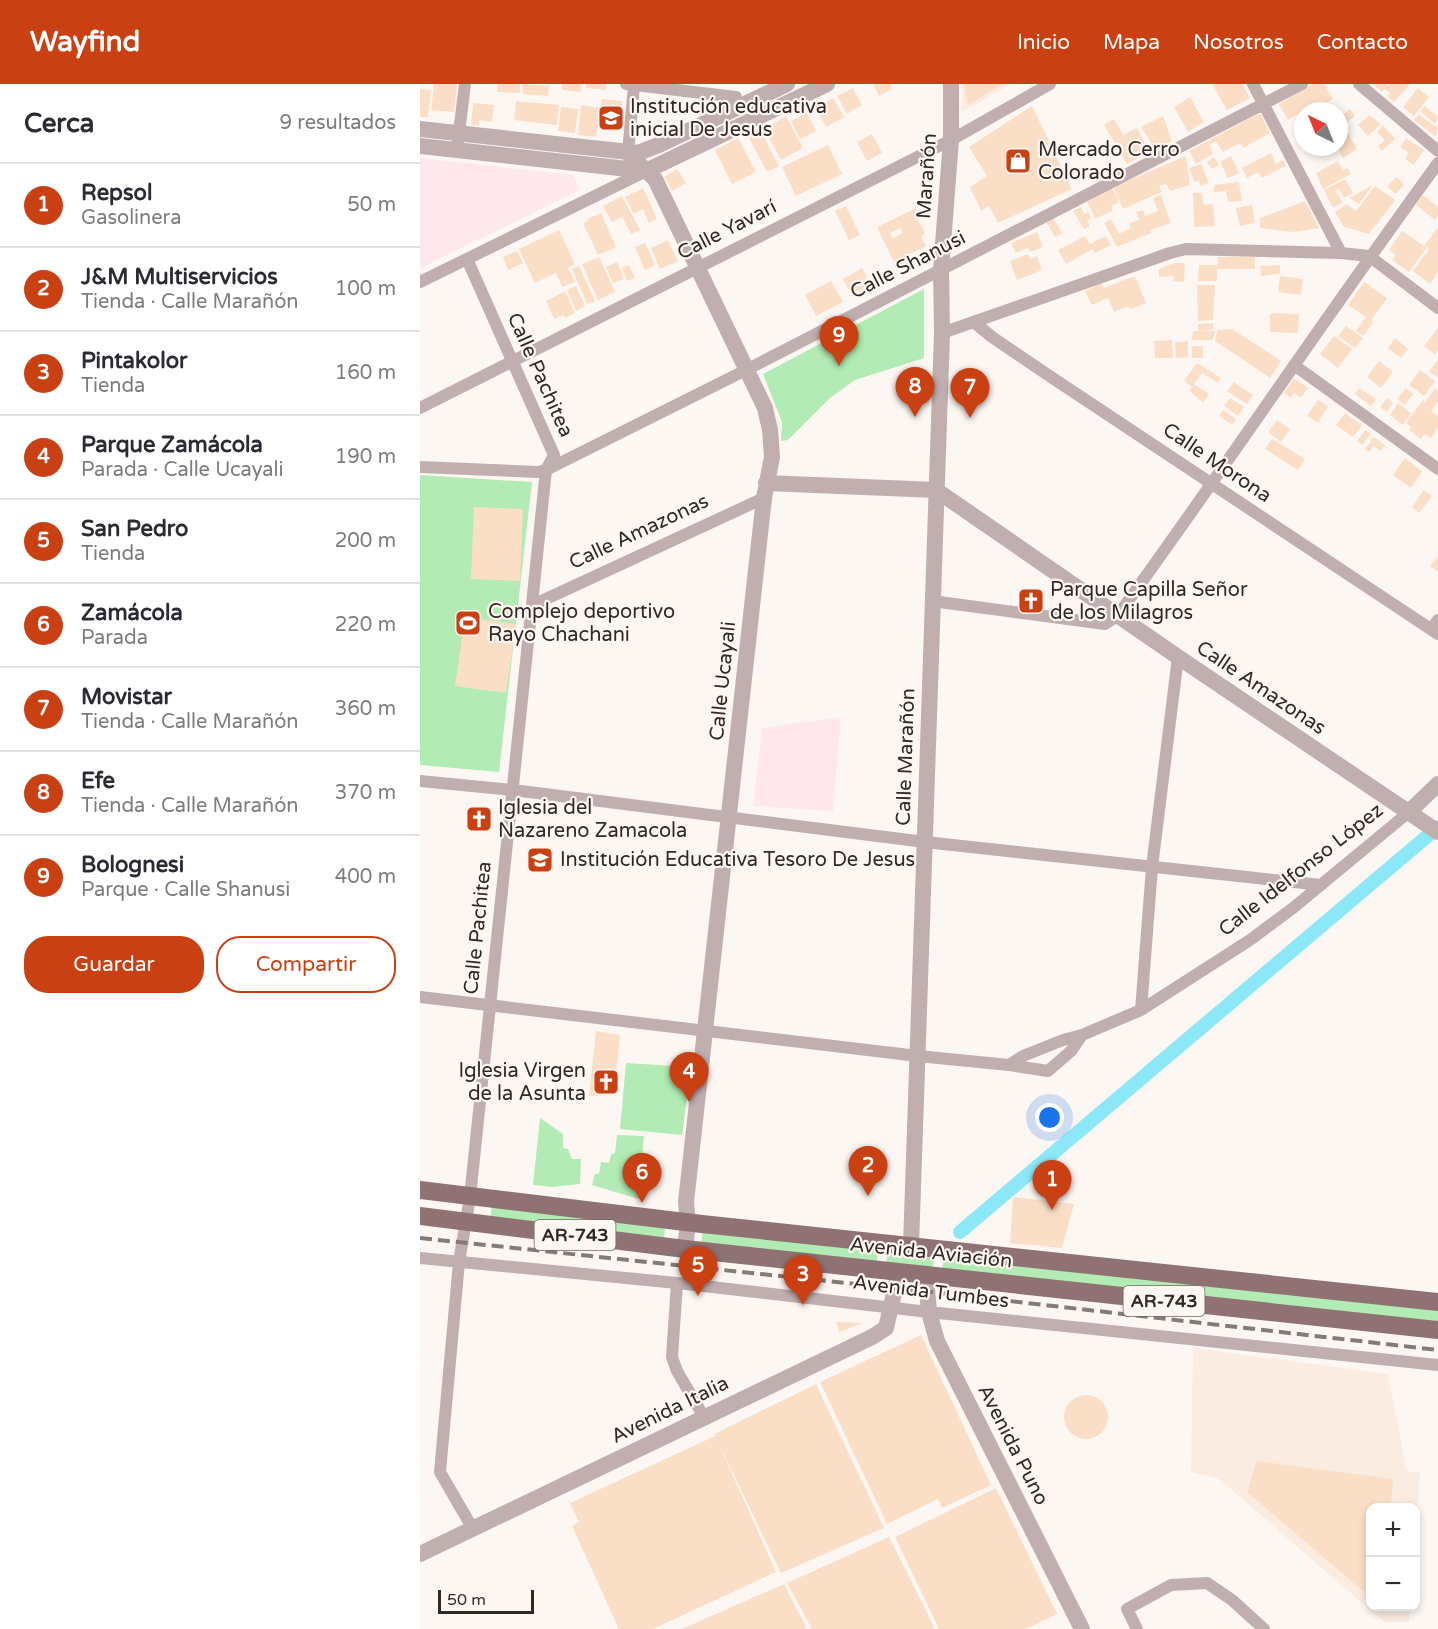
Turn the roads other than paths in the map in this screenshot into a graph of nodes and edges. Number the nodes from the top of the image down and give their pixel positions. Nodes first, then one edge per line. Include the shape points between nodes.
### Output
1 (465, 84) edge
2 (740, 84) edge
3 (787, 84) edge
4 (827, 84) edge
5 (951, 84) edge
6 (1050, 84) edge
7 (1253, 84) edge
8 (1302, 84) edge
9 (1359, 84) edge
10 (630, 85) edge
11 (810, 88) edge
12 (738, 102) junction
13 (1264, 105) junction
14 (420, 129) edge
15 (459, 133) junction
16 (951, 140) junction
17 (420, 146) edge
18 (456, 151) junction
19 (1438, 151) edge
20 (628, 153) junction
21 (1438, 163) edge
22 (646, 171) junction
23 (1341, 252) junction
24 (1369, 256) junction
25 (467, 259) junction
26 (698, 267) junction
27 (941, 270) junction
28 (420, 282) edge
29 (1438, 309) edge
30 (975, 323) junction
31 (942, 333) junction
32 (512, 360) junction
33 (1294, 365) junction
34 (748, 369) junction
35 (420, 408) edge
36 (420, 467) edge
37 (1438, 469) edge
38 (546, 470) junction
39 (1212, 483) junction
40 (936, 490) junction
41 (765, 491) junction
42 (932, 601) junction
43 (532, 605) junction
44 (1118, 615) junction
45 (1436, 628) edge
46 (1178, 657) junction
47 (420, 781) edge
48 (1438, 784) edge
49 (513, 790) junction
50 (1409, 812) junction
51 (730, 817) junction
52 (1438, 832) edge
53 (925, 842) junction
54 (1152, 867) junction
55 (1321, 885) junction
56 (420, 997) edge
57 (489, 1005) junction
58 (1141, 1010) junction
59 (706, 1030) junction
60 (1082, 1035) junction
61 (918, 1056) junction
62 (1010, 1065) junction
63 (420, 1190) edge
64 (470, 1197) junction
65 (420, 1216) edge
66 (466, 1222) junction
67 (688, 1223) junction
68 (910, 1246) junction
69 (685, 1249) junction
70 (420, 1258) edge
71 (459, 1262) junction
72 (898, 1272) junction
73 (926, 1275) junction
74 (677, 1283) junction
75 (1438, 1302) edge
76 (891, 1307) junction
77 (929, 1312) junction
78 (1438, 1330) edge
79 (1437, 1368) edge
80 (704, 1417) junction
81 (473, 1529) junction
82 (420, 1554) edge
83 (1082, 1629) edge
84 (1137, 1629) edge
85 (1264, 1629) edge

1 - 15 street
2 - 12 street
3 - 12 street
4 - 11 street
5 - 16 street, Marañón
6 - 16 street, Calle Yavarí
7 - 13 street
8 - 13 street, Calle Shanusi
9 - 19 street
10 - 12 street
10 - 20 street
11 - 22 street
12 - 20 street via 650,149
13 - 23 street
13 - 27 street, Calle Shanusi
14 - 15 street
15 - 18 street
15 - 20 street
16 - 26 street, Calle Yavarí
16 - 27 street, Marañón
17 - 18 street
18 - 22 street
20 - 22 street, Calle Ucayali
21 - 24 street
22 - 25 street
22 - 26 street, Calle Ucayali via 655,179
23 - 24 street
23 - 30 street via 1179,250
24 - 29 street
24 - 33 street
25 - 28 street
25 - 32 street, Calle Pachitea
26 - 32 street, Calle Yavarí
26 - 34 street, Calle Ucayali
27 - 31 street, Calle Marañón
27 - 34 street, Calle Shanusi
30 - 31 street
30 - 39 street, Calle Morona
31 - 40 street, Calle Marañón
32 - 35 street, Calle Yavarí
32 - 38 street, Calle Pachitea via 554,455
33 - 37 street
33 - 39 street
34 - 38 street, Calle Shanusi
34 - 41 street, Calle Ucayali via 770,430 772,457
36 - 38 street, Calle Shanusi
38 - 43 street, Calle Pachitea
39 - 44 street
39 - 45 street, Calle Morona
40 - 41 street, Calle Amazonas
40 - 42 street, Calle Marañón
40 - 44 street, Calle Amazonas
41 - 43 street, Calle Amazonas
41 - 51 street, Calle Ucayali
42 - 44 street via 1105,624
42 - 53 street, Calle Marañón
43 - 49 street, Calle Pachitea
44 - 46 street, Calle Amazonas
46 - 50 street, Calle Amazonas
46 - 54 street
47 - 49 street
48 - 50 street, Calle Idelfonso López
49 - 51 street
49 - 57 street, Calle Pachitea
50 - 52 street, Calle Amazonas
50 - 55 street, Calle Idelfonso López
51 - 53 street
51 - 59 street, Calle Ucayali
53 - 54 street
53 - 61 street, Calle Marañón
54 - 55 street
54 - 58 street
55 - 58 street, Calle Idelfonso López via 1250,940
56 - 57 street
57 - 59 street
57 - 64 street, Calle Pachitea
58 - 60 street, Calle Idelfonso López
59 - 61 street
59 - 67 street, Calle Ucayali via 686,1202
60 - 62 street, Calle Idelfonso López via 1023,1056
60 - 62 street via 1071,1051 1047,1071
61 - 62 street
61 - 68 street, Calle Marañón
63 - 64 main road, Avenida Aviación / AR-743
64 - 66 street, Calle Pachitea
64 - 67 main road, Avenida Aviación / AR-743
65 - 66 main road, Avenida Aviación / AR-743
66 - 69 main road, Avenida Aviación / AR-743
66 - 71 street, Calle Pachitea
67 - 68 main road, Avenida Aviación / AR-743
67 - 69 street, Calle Ucayali
68 - 75 main road, Avenida Aviación / AR-743
69 - 72 main road, Avenida Aviación / AR-743
70 - 71 street, Avenida Tumbes
71 - 74 street, Avenida Tumbes
71 - 81 street, Calle Pachitea via 440,1472
72 - 73 main road, Avenida Aviación / AR-743
72 - 76 street, Avenida Italia
73 - 77 street, Avenida Puno
73 - 78 main road, Avenida Aviación / AR-743
74 - 76 street, Avenida Tumbes
74 - 80 street via 672,1357
76 - 77 street, Avenida Tumbes
76 - 80 street, Avenida Italia via 886,1328 872,1337
77 - 79 street, Avenida Tumbes
77 - 83 street, Avenida Puno via 937,1341
80 - 81 street, Avenida Italia
81 - 82 street, Avenida Italia
84 - 85 street via 1127,1609 1171,1585 1207,1584

